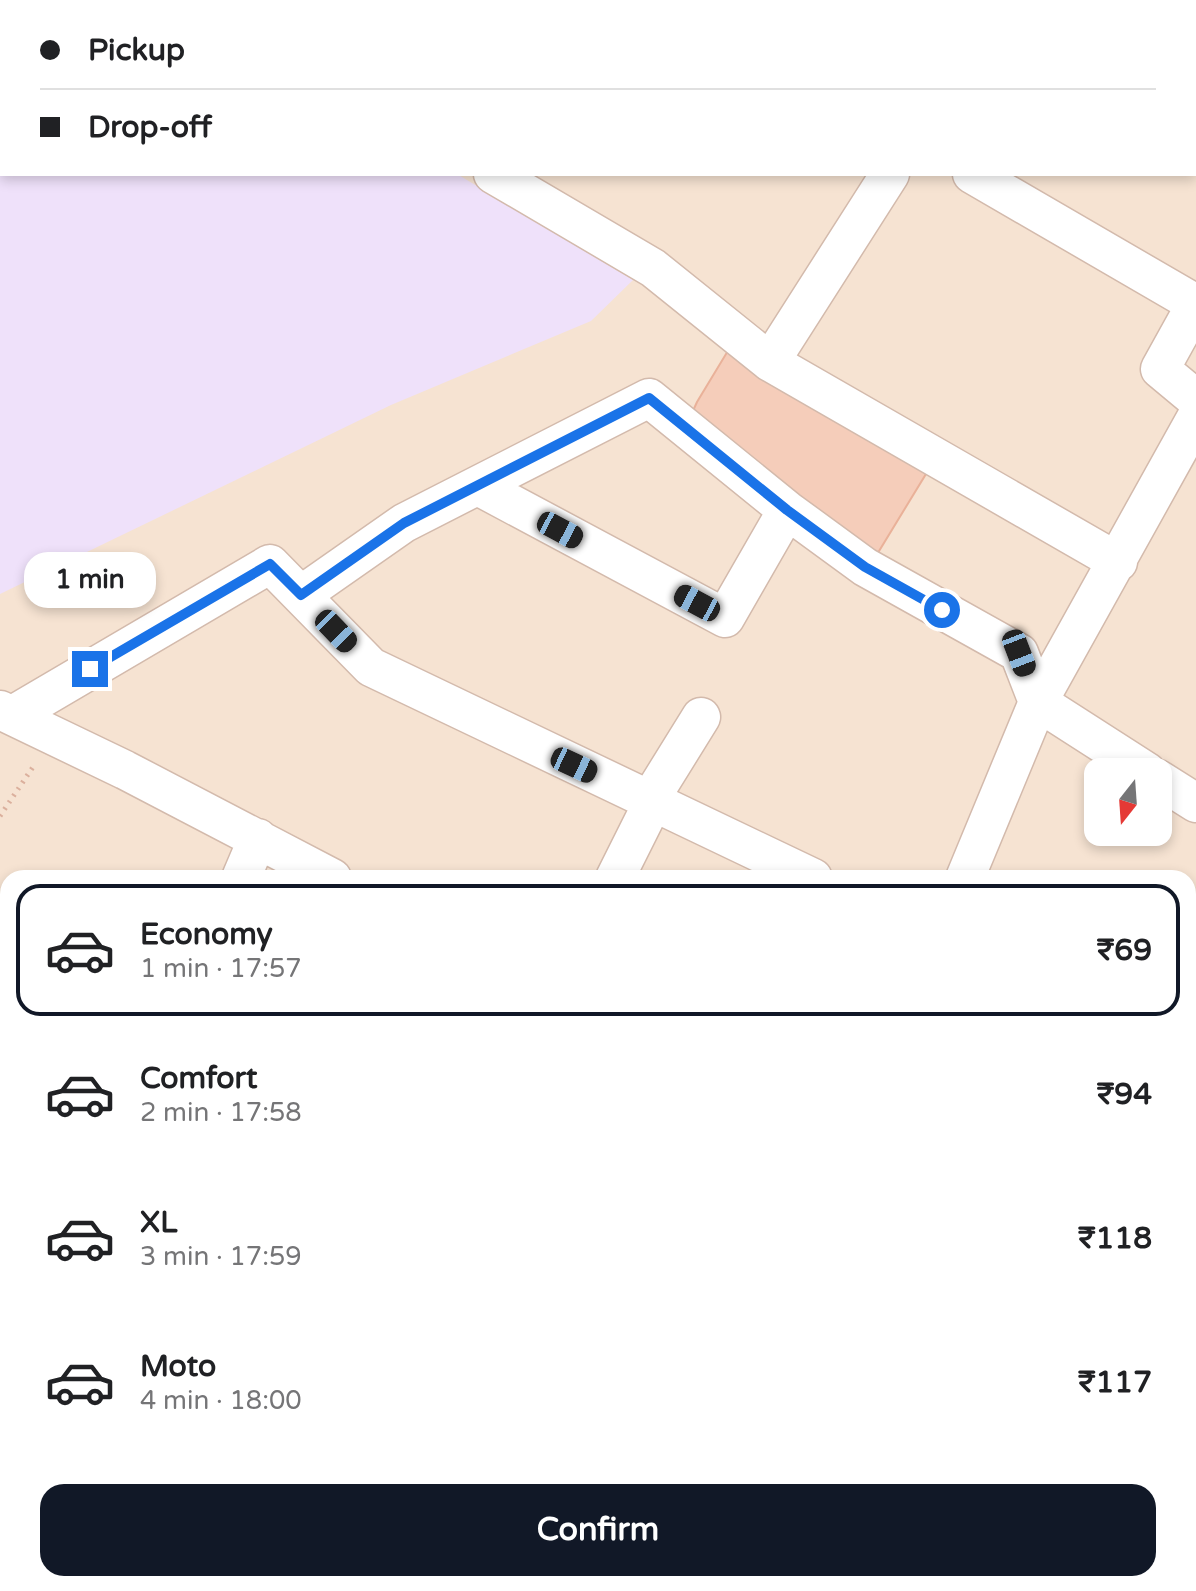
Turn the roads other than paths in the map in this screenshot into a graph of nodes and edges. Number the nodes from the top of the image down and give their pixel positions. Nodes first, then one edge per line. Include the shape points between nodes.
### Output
1 (496, 176) edge
2 (889, 176) edge
3 (975, 176) edge
4 (1196, 304) edge
5 (770, 362) junction
6 (1196, 399) edge
7 (1196, 418) edge
8 (478, 486) junction
9 (787, 510) junction
10 (1118, 562) junction
11 (301, 595) junction
12 (1038, 702) junction
13 (6, 712) edge
14 (701, 717) dead end
15 (1125, 758) edge
16 (1172, 788) edge
17 (653, 802) junction
18 (1196, 803) edge
19 (258, 838) junction
20 (244, 870) edge
21 (317, 870) edge
22 (619, 870) edge
23 (796, 870) edge
24 (968, 870) edge

1 - 5 street via 653,268
2 - 5 street
3 - 4 street
4 - 6 street via 1160,369
5 - 10 street
7 - 10 street
8 - 9 street via 649,398
8 - 9 street via 725,618
8 - 11 street via 404,523
9 - 12 street via 865,567 1019,653
10 - 12 street
11 - 13 street via 270,564
11 - 17 street via 371,667
12 - 15 street
12 - 24 street
13 - 19 street
14 - 17 street
16 - 18 street
17 - 22 street
17 - 23 street
19 - 20 street
19 - 21 street

